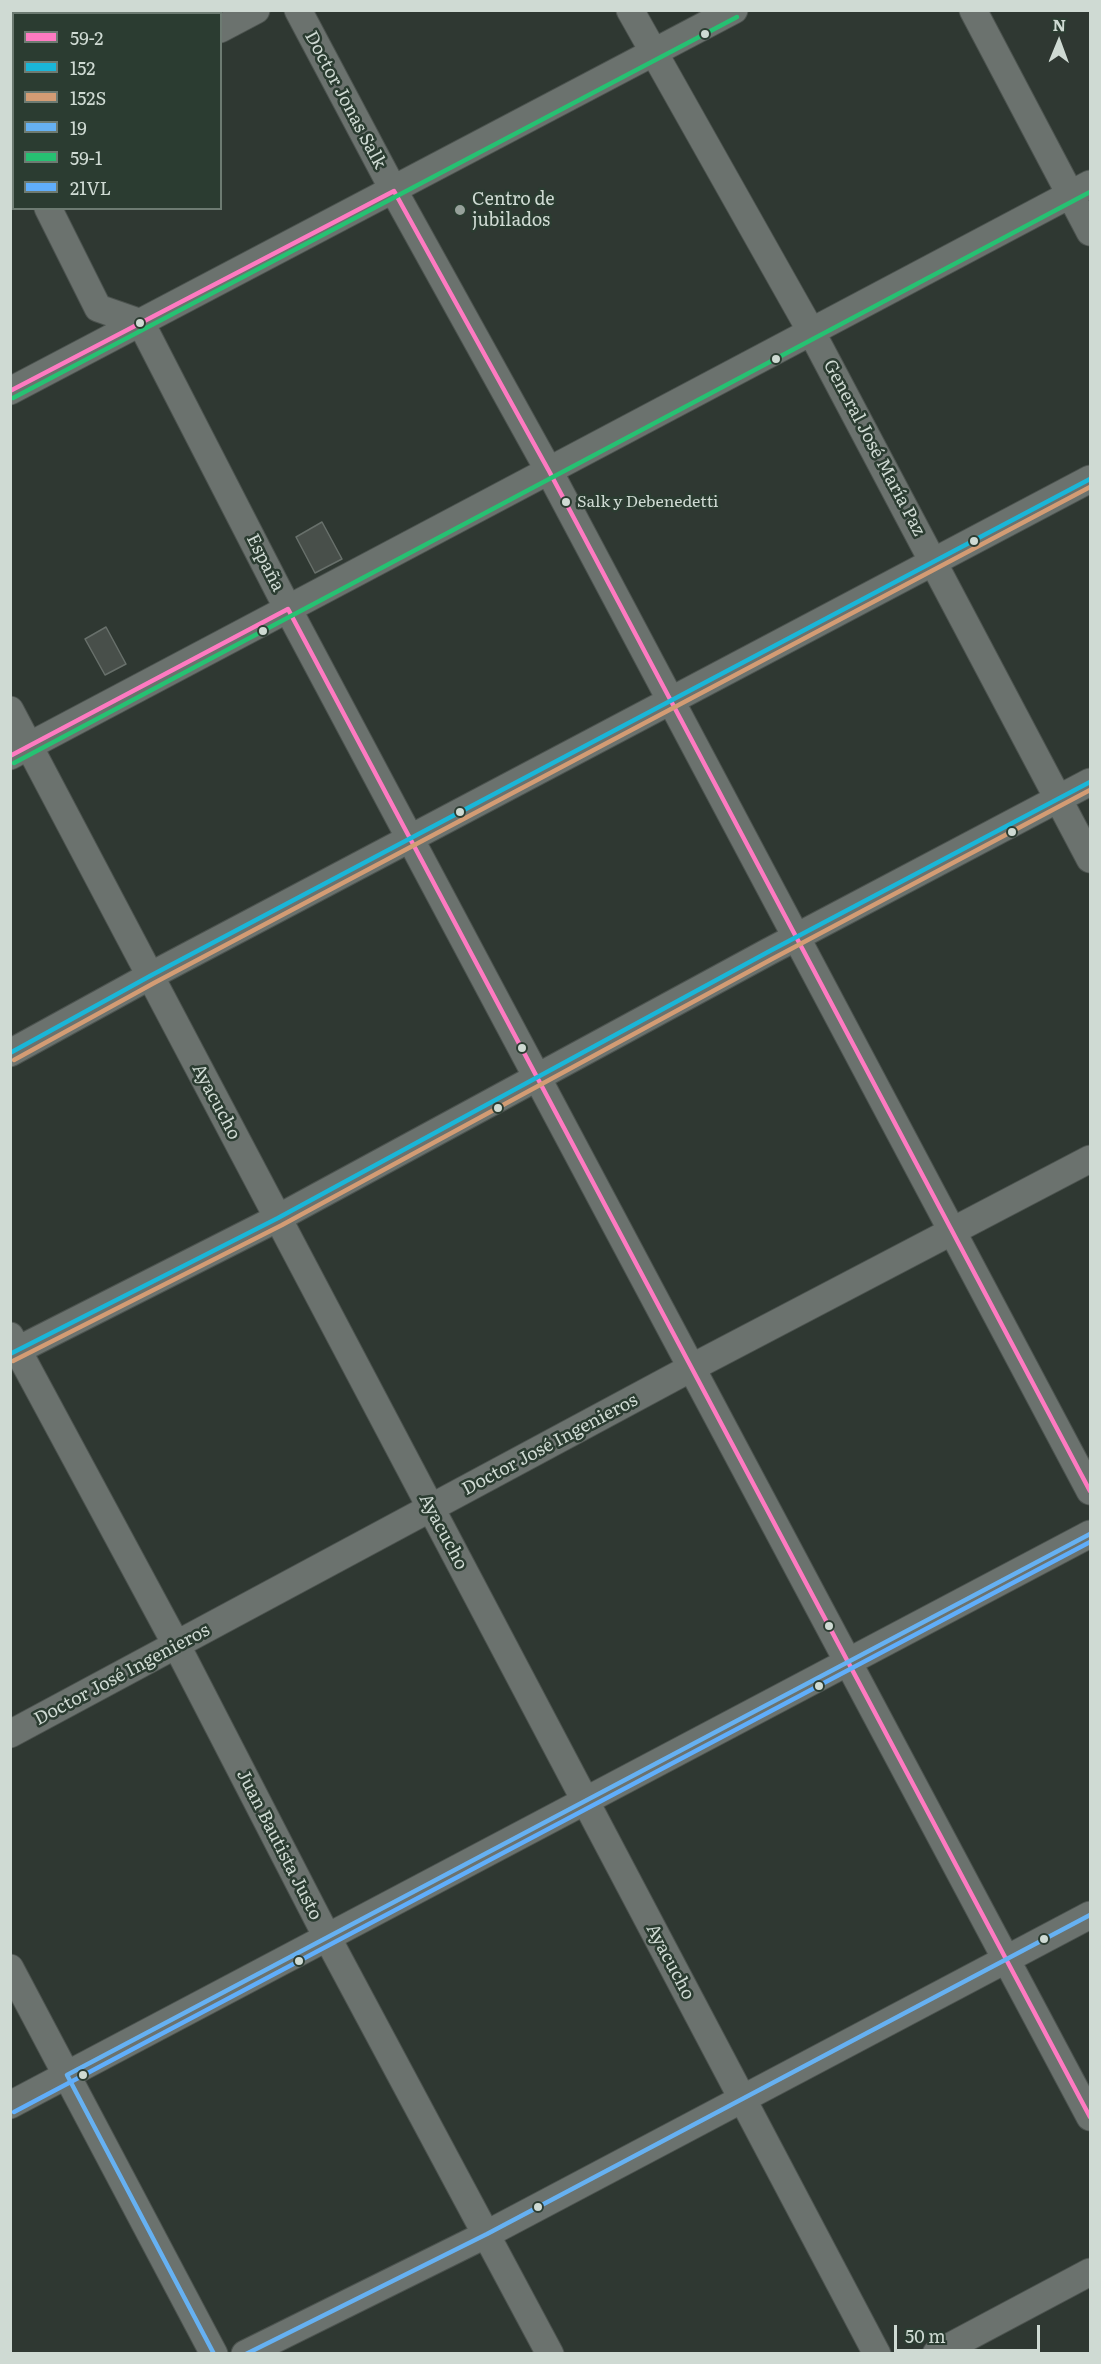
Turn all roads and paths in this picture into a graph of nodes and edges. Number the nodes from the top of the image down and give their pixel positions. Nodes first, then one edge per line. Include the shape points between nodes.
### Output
1 (256, 10) edge
2 (298, 10) edge
3 (630, 10) edge
4 (734, 10) edge
5 (974, 10) edge
6 (222, 28) edge
7 (653, 53) junction
8 (10, 134) edge
9 (12, 140) edge
10 (1081, 189) edge
11 (394, 191) junction
12 (49, 210) edge
13 (1090, 232) edge
14 (141, 323) junction
15 (812, 333) junction
16 (10, 391) edge
17 (549, 471) junction
18 (1090, 479) edge
19 (934, 562) junction
20 (288, 609) junction
21 (670, 700) junction
22 (10, 710) edge
23 (20, 751) edge
24 (1090, 782) edge
25 (1059, 799) junction
26 (412, 838) junction
27 (1090, 859) edge
28 (798, 936) junction
29 (150, 976) junction
30 (10, 1053) edge
31 (537, 1076) junction
32 (1090, 1159) edge
33 (278, 1218) junction
34 (953, 1230) junction
35 (13, 1347) edge
36 (691, 1368) junction
37 (1090, 1491) edge
38 (431, 1510) junction
39 (1090, 1534) edge
40 (177, 1646) junction
41 (849, 1662) junction
42 (10, 1734) edge
43 (586, 1801) junction
44 (1090, 1915) edge
45 (327, 1937) junction
46 (1007, 1959) junction
47 (10, 1968) edge
48 (67, 2075) junction
49 (743, 2100) junction
50 (10, 2105) edge
51 (1090, 2116) edge
52 (487, 2234) junction
53 (1090, 2272) edge
54 (214, 2354) edge
55 (245, 2354) edge
56 (550, 2354) edge
57 (877, 2354) edge
58 (936, 2354) edge

1 - 6 street
2 - 11 street, Doctor Jonas Salk
3 - 7 street, General José María Paz
4 - 7 street
5 - 10 street
7 - 11 street
7 - 15 street, General José María Paz
8 - 9 street
10 - 13 street
10 - 15 street
11 - 14 street
11 - 17 street, Doctor Jonas Salk
12 - 14 street via 98,308
14 - 16 street
14 - 20 street, España
15 - 17 street
15 - 19 street, General José María Paz
17 - 20 street
17 - 21 street, Doctor Jonas Salk
18 - 19 street
19 - 21 street
19 - 25 street, General José María Paz
20 - 23 street
20 - 26 street, España
21 - 26 street
21 - 28 street, Doctor Jonas Salk
22 - 23 street, Ayacucho
23 - 29 street, Ayacucho
24 - 25 street
25 - 27 street, General José María Paz
25 - 28 street
26 - 29 street
26 - 31 street, España
28 - 31 street
28 - 34 street, Doctor Jonas Salk
29 - 30 street
29 - 33 street, Ayacucho
31 - 33 street
31 - 36 street, España
32 - 34 street, Doctor José Ingenieros
33 - 35 street
33 - 38 street, Ayacucho
34 - 36 street, Doctor José Ingenieros
34 - 37 street, Doctor Jonas Salk
35 - 40 street, Juan Bautista Justo
36 - 38 street, Doctor José Ingenieros
36 - 41 street, España
38 - 40 street, Doctor José Ingenieros
38 - 43 street, Ayacucho
39 - 41 street
40 - 42 street, Doctor José Ingenieros
40 - 45 street, Juan Bautista Justo
41 - 43 street
41 - 46 street, España
43 - 45 street
43 - 49 street, Ayacucho
44 - 46 street
45 - 48 street
45 - 52 street, Juan Bautista Justo
46 - 49 street
46 - 51 street, España
47 - 48 street
48 - 50 street
48 - 54 street
49 - 52 street
49 - 57 street, Ayacucho
52 - 55 street
52 - 56 street, Juan Bautista Justo
53 - 58 street

